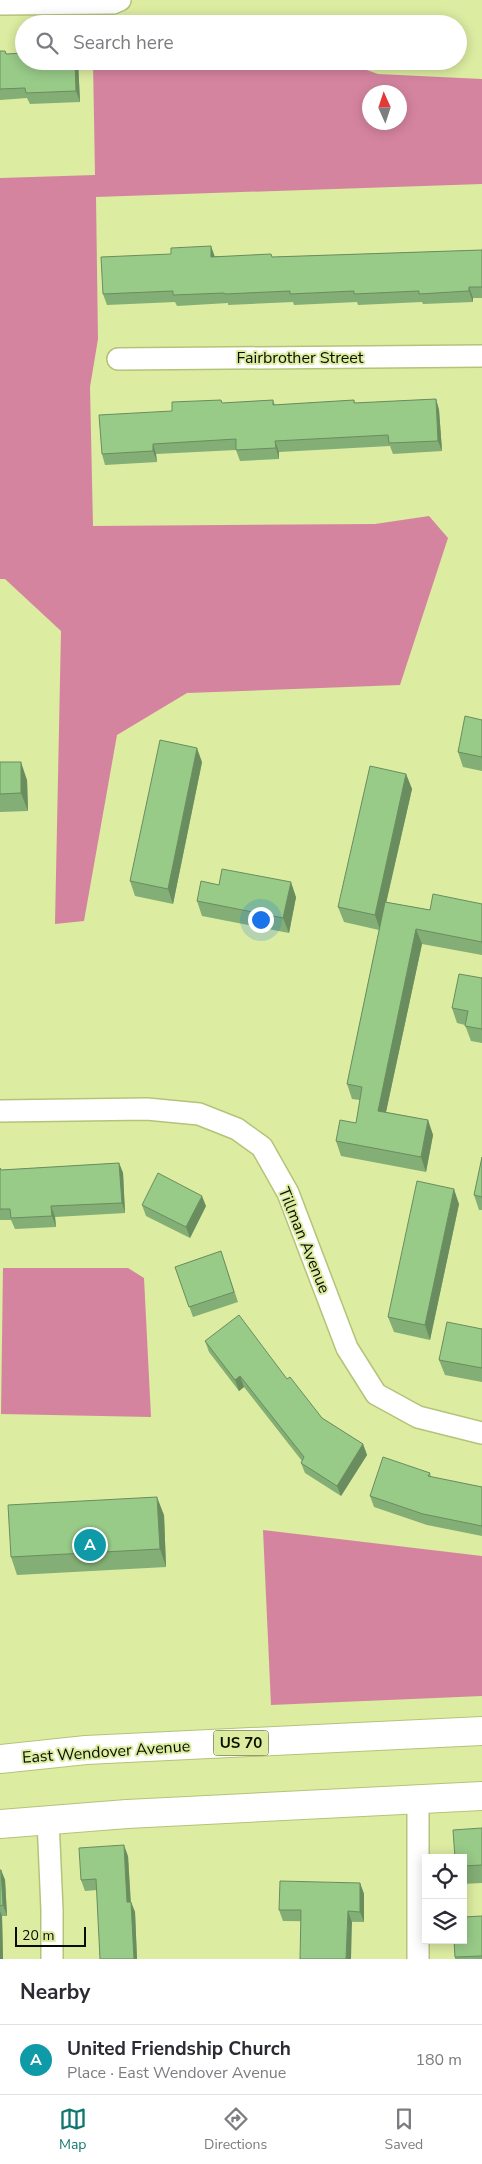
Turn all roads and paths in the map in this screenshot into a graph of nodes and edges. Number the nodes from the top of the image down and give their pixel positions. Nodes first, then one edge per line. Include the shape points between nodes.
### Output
1 (120, 0) edge
2 (0, 4) edge
3 (482, 356) edge
4 (118, 359) dead end
5 (0, 1111) edge
6 (482, 1433) edge
7 (482, 1731) edge
8 (0, 1759) edge
9 (482, 1796) edge
10 (418, 1800) junction
11 (48, 1820) junction
12 (0, 1824) edge
13 (52, 1959) edge
14 (418, 1959) edge

1 - 2 street via 113,3
3 - 4 street, Fairbrother Street
5 - 6 street, Tillman Avenue via 147,1109 199,1114 237,1129 262,1147 288,1193 347,1348 376,1394 418,1417
7 - 8 highway, East Wendover Avenue / US 70 via 86,1750
9 - 10 highway
10 - 11 highway
10 - 14 street
11 - 12 highway
11 - 13 street

